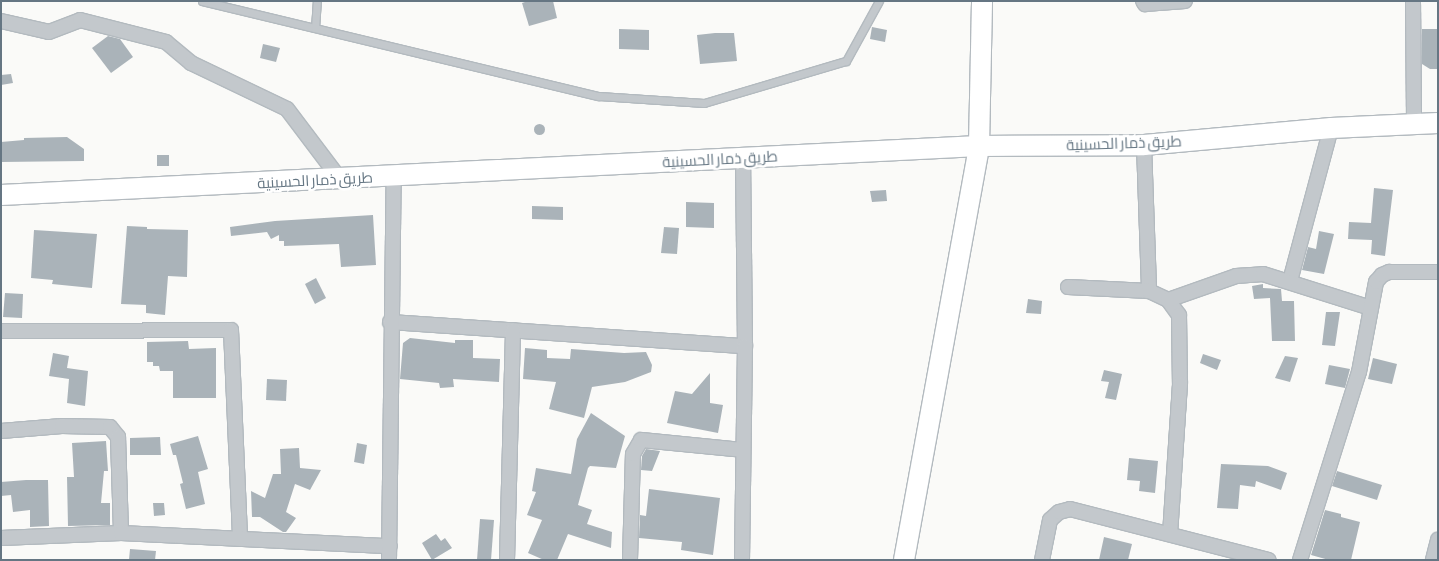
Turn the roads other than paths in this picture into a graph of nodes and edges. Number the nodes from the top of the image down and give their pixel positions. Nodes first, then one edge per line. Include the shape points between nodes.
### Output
1 (202, 1) edge
2 (317, 1) edge
3 (879, 1) edge
4 (982, 1) edge
5 (1143, 1) edge
6 (1185, 1) edge
7 (1414, 1) edge
8 (1, 21) edge
9 (315, 28) junction
10 (1438, 123) edge
11 (1414, 124) junction
12 (1331, 128) junction
13 (1144, 145) junction
14 (978, 146) junction
15 (743, 158) junction
16 (394, 176) junction
17 (340, 179) junction
18 (1, 195) edge
19 (1437, 270) edge
20 (1290, 281) junction
21 (1068, 287) dead end
22 (1149, 291) junction
23 (1168, 300) junction
24 (1370, 308) junction
25 (390, 322) junction
26 (513, 330) junction
27 (1, 331) edge
28 (745, 346) junction
29 (1, 431) edge
30 (743, 450) junction
31 (120, 534) junction
32 (1170, 534) junction
33 (1, 538) edge
34 (240, 539) junction
35 (1438, 540) edge
36 (389, 553) edge
37 (507, 560) edge
38 (630, 560) edge
39 (742, 560) edge
40 (904, 560) edge
41 (1042, 560) edge
42 (1268, 560) edge
43 (1300, 560) edge
44 (1432, 560) edge

1 - 9 lane
2 - 9 lane
3 - 9 lane via 846,61 704,103 599,96
4 - 14 main road
5 - 6 street via 1145,4
7 - 11 street
8 - 17 street via 49,32 80,20 166,42 191,63 287,109
10 - 11 main road, طريق ذمار الحسينية
11 - 12 main road, طريق ذمار الحسينية
12 - 13 main road, طريق ذمار الحسينية
12 - 20 street
13 - 14 main road, طريق ذمار الحسينية
13 - 22 street
14 - 15 main road, طريق ذمار الحسينية
14 - 40 main road
15 - 16 main road, طريق ذمار الحسينية
15 - 28 street
16 - 17 main road, طريق ذمار الحسينية
16 - 25 street
17 - 18 main road, طريق ذمار الحسينية
19 - 24 street via 1382,275 1376,282
20 - 23 street via 1273,275 1245,274
20 - 24 street
21 - 22 street
22 - 23 street
23 - 32 street via 1176,309 1180,327 1180,384
24 - 43 street via 1360,372
25 - 26 street
25 - 36 street
26 - 28 street
26 - 37 street
27 - 34 street via 231,330
28 - 30 street
29 - 31 street via 62,426 110,427 118,437
30 - 38 street via 641,440 632,454
30 - 39 street
31 - 33 street
31 - 34 street
32 - 41 street via 1076,510 1064,510 1048,525
32 - 42 street
34 - 36 street
35 - 44 street

